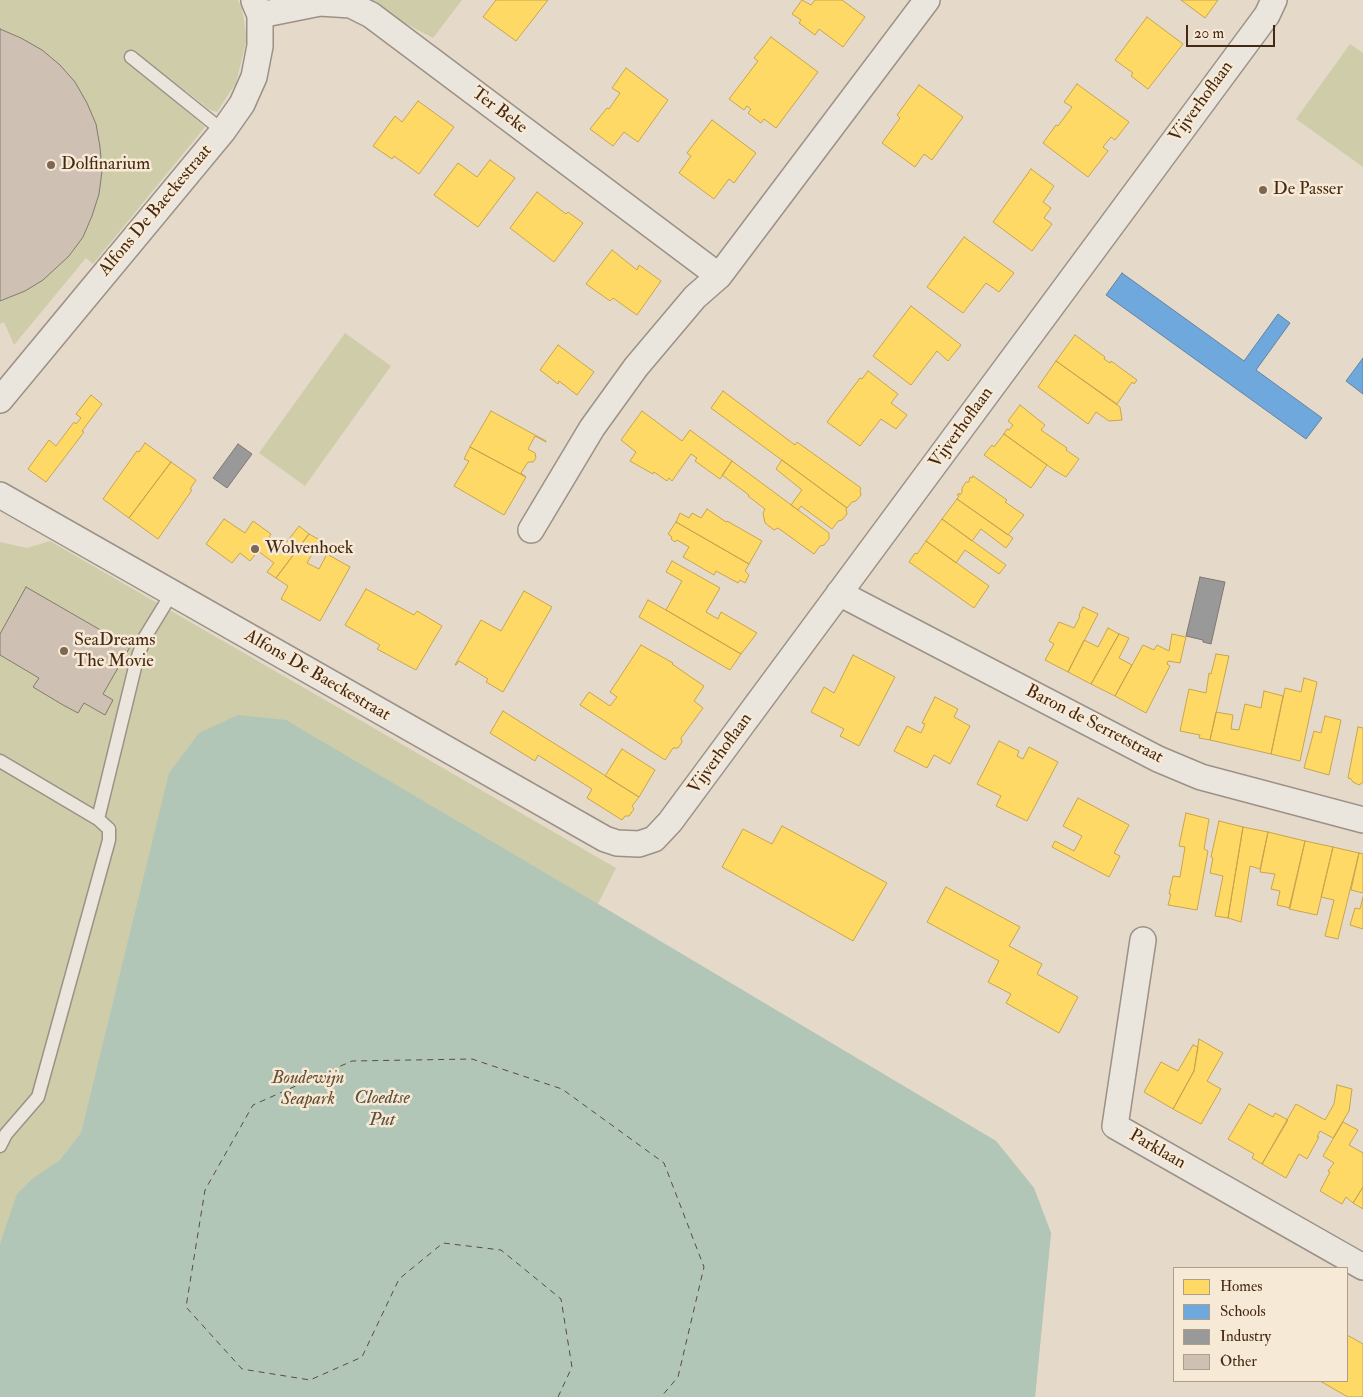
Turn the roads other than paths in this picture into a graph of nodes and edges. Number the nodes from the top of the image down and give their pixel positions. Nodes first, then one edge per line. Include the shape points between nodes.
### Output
1 (927, 0) edge
2 (1274, 0) edge
3 (257, 8) edge
4 (131, 57) dead end
5 (223, 131) junction
6 (719, 276) junction
7 (0, 400) edge
8 (0, 495) edge
9 (531, 530) dead end
10 (172, 593) junction
11 (839, 593) junction
12 (0, 761) edge
13 (98, 819) junction
14 (1363, 820) edge
15 (639, 844) joint
16 (1143, 940) dead end
17 (3, 1133) edge
18 (0, 1146) edge
19 (1363, 1267) edge

1 - 6 street
2 - 11 street, Vijverhoflaan via 1267,15
3 - 5 street, Alfons De Baeckestraat via 260,46 254,77 242,104
3 - 6 street, Ter Beke via 320,3 351,5 371,15
4 - 5 lane
5 - 7 street, Alfons De Baeckestraat
6 - 9 street via 695,297 636,368 592,428
8 - 10 street, Alfons De Baeckestraat
10 - 13 lane via 145,638 137,659
10 - 15 street, Alfons De Baeckestraat via 605,839 617,844
11 - 14 street, Baron de Serretstraat via 1158,759 1201,777
11 - 15 street, Vijverhoflaan via 670,822 654,839
12 - 13 lane
13 - 17 lane via 109,830 109,840 38,1097
16 - 19 street, Parklaan via 1115,1126
17 - 18 lane

